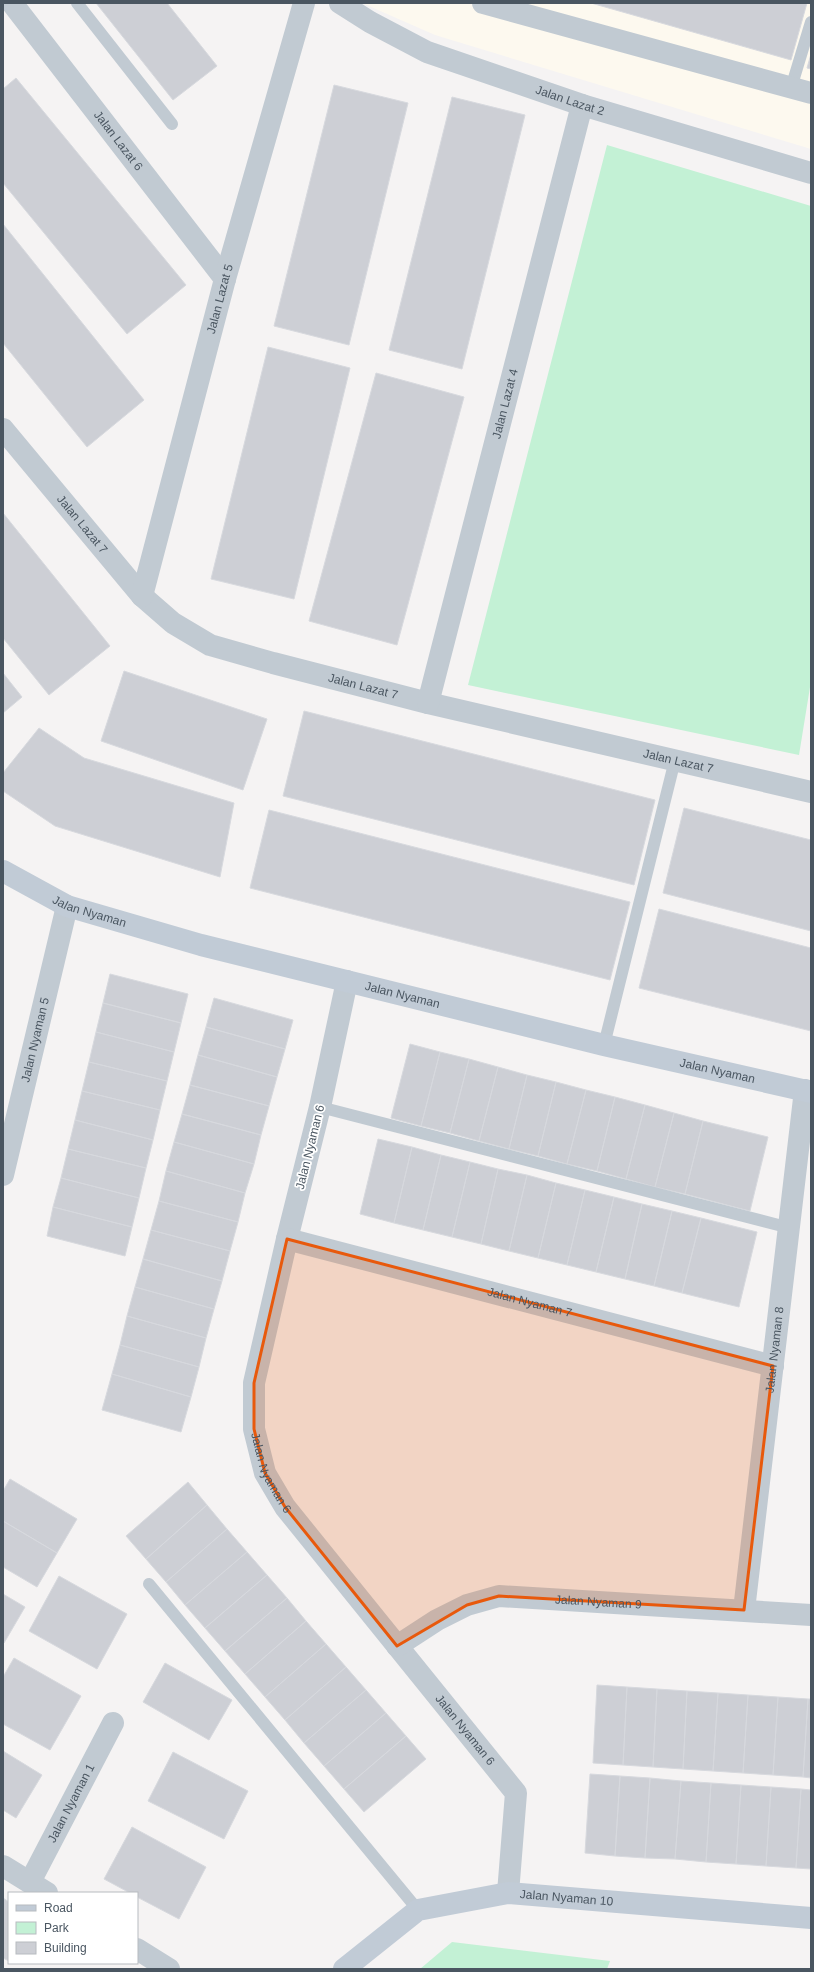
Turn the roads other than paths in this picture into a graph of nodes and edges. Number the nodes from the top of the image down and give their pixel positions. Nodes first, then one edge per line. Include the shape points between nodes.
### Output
1 (12, 3) edge
2 (77, 3) edge
3 (304, 3) edge
4 (340, 3) edge
5 (483, 3) edge
6 (811, 22) edge
7 (801, 90) edge
8 (582, 105) junction
9 (172, 124) dead end
10 (811, 173) edge
11 (224, 279) junction
12 (3, 429) edge
13 (142, 596) junction
14 (428, 703) junction
15 (675, 760) junction
16 (811, 792) edge
17 (3, 871) edge
18 (67, 906) junction
19 (347, 981) junction
20 (604, 1045) junction
21 (808, 1091) edge
22 (320, 1107) junction
23 (3, 1175) edge
24 (790, 1228) junction
25 (287, 1239) junction
26 (773, 1366) junction
27 (149, 1584) dead end
28 (744, 1610) junction
29 (811, 1615) edge
30 (397, 1646) junction
31 (113, 1723) dead end
32 (3, 1866) edge
33 (38, 1888) edge
34 (508, 1893) junction
35 (418, 1910) junction
36 (811, 1918) edge
37 (138, 1950) edge
38 (169, 1969) edge
39 (344, 1969) edge

1 - 11 street, Jalan Lazat 6
2 - 9 lane
3 - 11 street, Jalan Lazat 5
4 - 8 street, Jalan Lazat 2 via 427,52
5 - 7 street
6 - 7 lane
8 - 10 street, Jalan Lazat 2
8 - 14 street, Jalan Lazat 4
11 - 13 street, Jalan Lazat 5
12 - 13 street, Jalan Lazat 7
13 - 14 street, Jalan Lazat 7 via 173,622 210,645
14 - 15 street, Jalan Lazat 7
15 - 16 street, Jalan Lazat 7
15 - 20 lane
17 - 18 street, Jalan Nyaman
18 - 19 street, Jalan Nyaman via 201,945
18 - 23 street, Jalan Nyaman 5
19 - 20 street, Jalan Nyaman
19 - 22 street, Jalan Nyaman 6
20 - 21 street, Jalan Nyaman
21 - 24 street, Jalan Nyaman 8
22 - 24 lane
22 - 25 street, Jalan Nyaman 6
24 - 26 street, Jalan Nyaman 8
25 - 26 street, Jalan Nyaman 7
25 - 30 street, Jalan Nyaman 6 via 254,1383 254,1429 263,1466 285,1507
26 - 28 street, Jalan Nyaman 8
27 - 35 lane
28 - 29 street, Jalan Nyaman 9
28 - 30 street, Jalan Nyaman 9 via 499,1596 467,1605 437,1620
30 - 34 street, Jalan Nyaman 6 via 516,1793
31 - 33 street, Jalan Nyaman 1
32 - 33 street, Jalan Nyaman 1
34 - 35 street, Jalan Nyaman 10
34 - 36 street, Jalan Nyaman 10
35 - 39 street, Jalan Nyaman 10
37 - 38 street

